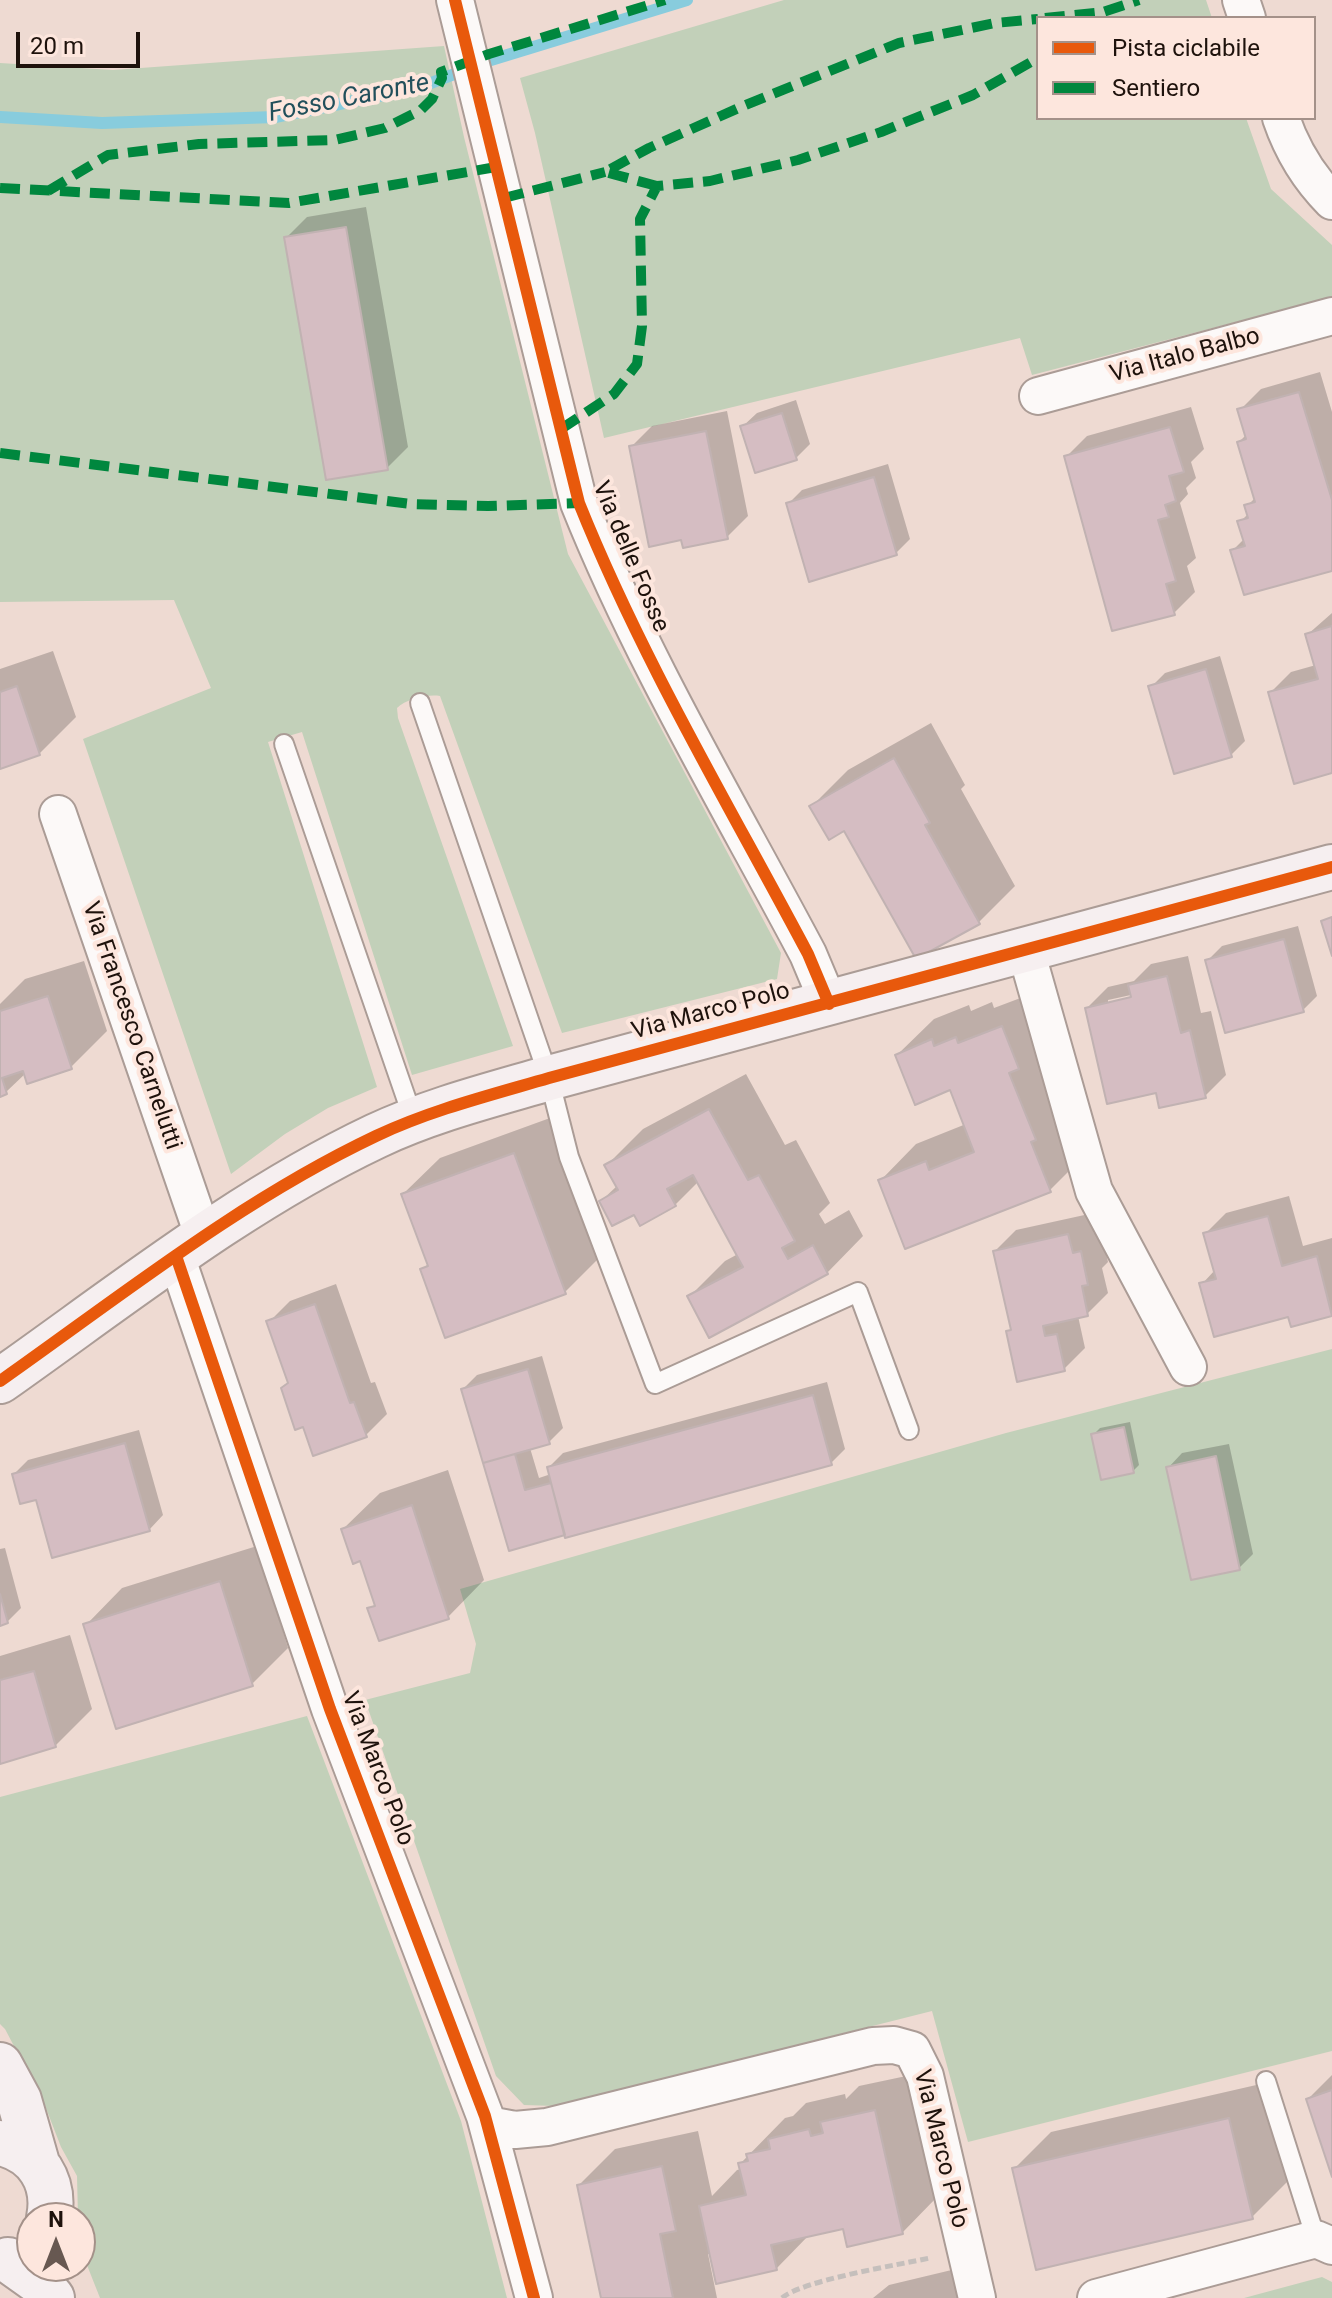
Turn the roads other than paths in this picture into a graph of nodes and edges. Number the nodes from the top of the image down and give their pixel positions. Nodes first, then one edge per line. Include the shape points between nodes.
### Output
1 (460, 17) edge
2 (1282, 120) edge
3 (1332, 201) edge
4 (1332, 316) edge
5 (1038, 396) dead end
6 (420, 703) dead end
7 (284, 744) dead end
8 (58, 814) dead end
9 (1332, 867) edge
10 (1026, 951) junction
11 (829, 1004) junction
12 (549, 1078) junction
13 (414, 1121) junction
14 (190, 1247) junction
15 (1188, 1367) dead end
16 (0, 1381) edge
17 (909, 1430) dead end
18 (0, 2065) edge
19 (1266, 2081) dead end
20 (488, 2125) junction
21 (19, 2153) edge
22 (50, 2202) edge
23 (1324, 2242) edge
24 (13, 2255) edge
25 (52, 2298) edge
26 (534, 2298) edge
27 (977, 2298) edge
28 (1096, 2298) edge

1 - 11 street, Via delle Fosse via 579,503 636,631 808,954
2 - 3 street via 1297,156
4 - 5 street, Via Italo Balbo
6 - 12 lane
7 - 13 lane
8 - 14 street, Via Francesco Carnelutti
9 - 10 street, Via Marco Polo
10 - 11 street, Via Marco Polo
10 - 15 street via 1094,1191
11 - 12 street, Via Marco Polo
12 - 13 street, Via Marco Polo
12 - 17 lane via 569,1157 655,1384 858,1292
13 - 14 street, Via Marco Polo via 306,1172
14 - 16 street, Via Marco Polo
14 - 20 street, Via Marco Polo via 330,1709
18 - 21 street via 19,2100
19 - 23 lane
20 - 26 street, Via Marco Polo
20 - 27 street, Via Marco Polo via 515,2130 547,2127 873,2046 912,2050 925,2076
21 - 22 street via 50,2190
23 - 28 street
24 - 25 street

